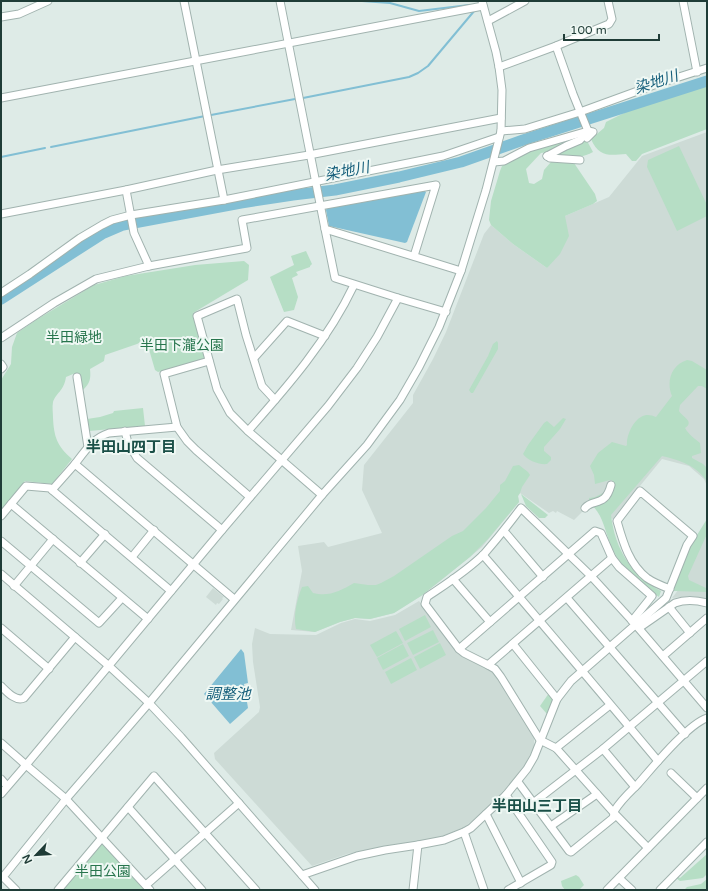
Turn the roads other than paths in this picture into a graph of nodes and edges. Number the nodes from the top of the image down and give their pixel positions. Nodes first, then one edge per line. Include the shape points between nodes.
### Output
1 (48, 1) edge
2 (184, 1) edge
3 (280, 1) edge
4 (525, 1) edge
5 (608, 1) edge
6 (682, 1) edge
7 (482, 3) edge
8 (1, 17) edge
9 (488, 22) junction
10 (288, 43) junction
11 (556, 46) junction
12 (196, 60) junction
13 (499, 67) junction
14 (707, 68) edge
15 (697, 72) junction
16 (1, 98) edge
17 (580, 113) junction
18 (501, 118) junction
19 (587, 133) junction
20 (500, 137) junction
21 (310, 155) junction
22 (580, 160) dead end
23 (494, 162) junction
24 (217, 170) junction
25 (316, 184) junction
26 (126, 190) junction
27 (224, 200) junction
28 (320, 203) junction
29 (1, 214) edge
30 (131, 217) junction
31 (325, 229) junction
32 (414, 256) junction
33 (149, 266) junction
34 (461, 271) junction
35 (354, 285) junction
36 (1, 293) edge
37 (398, 298) junction
38 (446, 312) junction
39 (325, 336) junction
40 (1, 338) edge
41 (254, 358) junction
42 (209, 362) junction
43 (1, 364) edge
44 (1, 369) edge
45 (77, 377) dead end
46 (275, 400) junction
47 (178, 427) junction
48 (126, 431) junction
49 (248, 431) junction
50 (88, 447) junction
51 (282, 460) junction
52 (75, 464) junction
53 (611, 485) dead end
54 (52, 490) junction
55 (322, 495) junction
56 (250, 497) junction
57 (11, 504) junction
58 (585, 508) dead end
59 (1, 516) edge
60 (154, 530) junction
61 (222, 530) junction
62 (504, 531) junction
63 (105, 534) junction
64 (53, 539) junction
65 (1, 541) edge
66 (568, 554) junction
67 (483, 555) junction
68 (132, 557) junction
69 (612, 558) junction
70 (80, 563) junction
71 (194, 564) junction
72 (31, 565) junction
73 (1, 574) edge
74 (591, 576) junction
75 (543, 577) junction
76 (453, 579) junction
77 (14, 586) junction
78 (670, 590) junction
79 (171, 591) junction
80 (519, 597) junction
81 (122, 598) junction
82 (567, 598) junction
83 (234, 599) junction
84 (707, 602) edge
85 (669, 607) junction
86 (707, 618) edge
87 (148, 619) junction
88 (540, 620) junction
89 (490, 622) junction
90 (635, 625) junction
91 (1, 628) edge
92 (690, 633) junction
93 (75, 637) junction
94 (513, 644) junction
95 (609, 647) junction
96 (459, 649) junction
97 (663, 656) junction
98 (707, 661) edge
99 (488, 665) junction
100 (109, 666) junction
101 (49, 668) junction
102 (581, 671) junction
103 (684, 681) junction
104 (1, 686) edge
105 (558, 699) junction
106 (149, 703) junction
107 (658, 703) junction
108 (610, 704) junction
109 (707, 708) edge
110 (707, 718) edge
111 (630, 727) junction
112 (685, 734) junction
113 (540, 740) junction
114 (1, 743) edge
115 (556, 748) junction
116 (603, 749) junction
117 (658, 761) junction
118 (26, 765) junction
119 (576, 771) junction
120 (671, 773) dead end
121 (1, 779) edge
122 (518, 782) junction
123 (7, 786) junction
124 (635, 786) junction
125 (707, 788) edge
126 (1, 794) edge
127 (597, 794) junction
128 (506, 795) junction
129 (697, 798) junction
130 (66, 799) junction
131 (533, 803) junction
132 (239, 804) junction
133 (128, 807) junction
134 (486, 814) junction
135 (614, 814) junction
136 (551, 826) junction
137 (464, 832) junction
138 (206, 833) junction
139 (102, 837) junction
140 (707, 842) edge
141 (418, 845) junction
142 (648, 848) junction
143 (176, 859) junction
144 (302, 875) junction
145 (2, 877) edge
146 (619, 878) junction
147 (521, 883) junction
148 (148, 888) edge
149 (16, 890) edge
150 (58, 890) edge
151 (202, 890) edge
152 (256, 890) edge
153 (315, 890) edge
154 (413, 890) edge
155 (484, 890) edge
156 (508, 890) edge
157 (607, 890) edge
158 (632, 890) edge
159 (660, 890) edge

1 - 8 street via 19,14
2 - 12 street
3 - 10 street
4 - 9 street
5 - 11 street via 612,19 609,24
6 - 15 street
7 - 9 street
7 - 10 street
9 - 13 street
10 - 12 street
10 - 21 street
11 - 13 street
11 - 17 street
12 - 16 street
12 - 24 street
13 - 18 street via 502,90
14 - 15 street
15 - 17 street
17 - 19 street
17 - 20 street
18 - 20 street
18 - 21 street
19 - 22 street via 580,140 547,156
19 - 23 street via 530,148 504,161
20 - 23 street
20 - 25 street via 443,156
21 - 24 street
21 - 25 street
23 - 34 street
24 - 26 street
24 - 27 street
25 - 27 street
25 - 28 street
26 - 29 street
26 - 30 street
27 - 30 street
28 - 31 street
28 - 32 street via 436,185
28 - 33 street via 242,220 247,248
30 - 33 street via 134,233
30 - 36 street via 112,220 96,228
31 - 32 street
31 - 35 street via 335,278
32 - 34 street
33 - 40 street via 96,279
34 - 38 street
35 - 37 street
35 - 39 street
37 - 38 street
37 - 51 street via 357,368
38 - 55 street via 400,400 367,445
39 - 41 street via 287,321
39 - 46 street
41 - 42 street via 237,299 197,316
41 - 46 street via 262,386
42 - 47 street via 164,374
42 - 49 street via 222,399 234,417
43 - 44 street
45 - 50 street
46 - 49 street
47 - 48 street
47 - 56 street via 196,450
48 - 50 street via 100,436
48 - 61 street via 128,443 138,458
49 - 51 street
50 - 52 street
51 - 55 street
51 - 56 street
52 - 54 street
52 - 60 street
53 - 58 street via 609,492 600,501
54 - 57 street via 27,485
54 - 63 street
55 - 83 street
56 - 61 street
57 - 59 street
57 - 64 street
60 - 68 street
60 - 71 street
61 - 71 street
62 - 66 street via 521,508
62 - 67 street
62 - 75 street
63 - 68 street
63 - 70 street
64 - 70 street
64 - 72 street
65 - 72 street
66 - 69 street via 595,531 599,531
66 - 74 street
66 - 75 street
67 - 76 street
67 - 80 street
68 - 79 street
69 - 74 street
69 - 90 street via 624,573 652,596
70 - 81 street
71 - 79 street
71 - 83 street
72 - 77 street
72 - 81 street via 99,623
73 - 77 street
74 - 82 street
74 - 90 street
75 - 80 street
76 - 89 street
76 - 96 street via 427,597 425,604
77 - 93 street
78 - 78 street via 693,536 640,491 617,521 620,531 631,560 640,571 648,579
78 - 90 street via 666,598
79 - 87 street
80 - 88 street
80 - 89 street
81 - 87 street
82 - 88 street
82 - 95 street
83 - 106 street
84 - 85 street via 681,601
85 - 90 street
85 - 92 street
86 - 92 street
87 - 100 street
88 - 94 street
88 - 102 street
89 - 96 street
90 - 95 street
90 - 97 street
91 - 101 street
92 - 97 street
93 - 100 street
93 - 101 street
94 - 99 street
94 - 105 street
95 - 102 street
95 - 107 street
96 - 99 street
97 - 103 street
98 - 103 street
99 - 113 street via 501,677
100 - 106 street
100 - 118 street
101 - 104 street via 22,699 16,699
102 - 105 street
102 - 108 street
103 - 107 street
103 - 109 street
105 - 113 street
106 - 130 street
106 - 132 street
107 - 111 street
107 - 112 street
108 - 111 street
108 - 115 street
110 - 112 street
111 - 116 street
111 - 117 street
112 - 117 street
113 - 115 street
113 - 122 street via 531,763
114 - 118 street
115 - 119 street
116 - 119 street
116 - 124 street
117 - 124 street
118 - 123 street
118 - 130 street
119 - 127 street
119 - 131 street
120 - 129 street
121 - 123 street
122 - 128 street
122 - 131 street
123 - 126 street
124 - 135 street
125 - 129 street
127 - 135 street
127 - 136 street
128 - 134 street
128 - 147 street via 552,862 551,866
129 - 142 street
130 - 139 street
130 - 145 street
131 - 136 street
132 - 138 street
132 - 144 street
133 - 138 street via 154,776
133 - 139 street
133 - 143 street
134 - 137 street
134 - 147 street
135 - 136 street via 613,818 571,852
135 - 142 street
137 - 141 street via 449,839
137 - 155 street
138 - 143 street
138 - 152 street
139 - 148 street
139 - 150 street
140 - 159 street
141 - 144 street via 356,856
141 - 154 street
142 - 146 street
143 - 148 street
143 - 151 street
144 - 153 street
145 - 149 street
146 - 157 street
146 - 158 street
147 - 156 street

